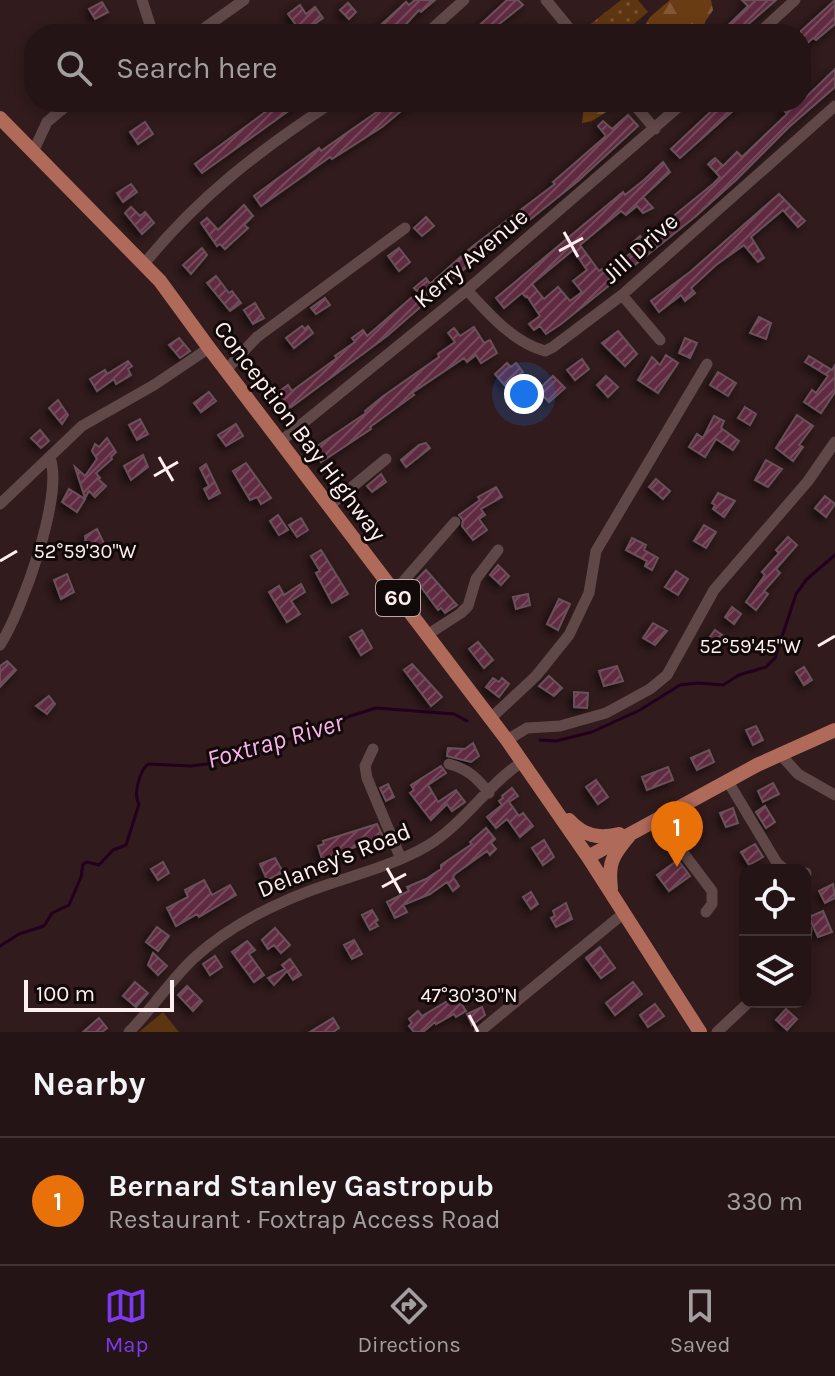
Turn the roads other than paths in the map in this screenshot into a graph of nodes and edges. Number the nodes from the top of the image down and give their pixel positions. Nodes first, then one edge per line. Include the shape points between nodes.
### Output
1 (142, 0) edge
2 (244, 0) edge
3 (464, 0) edge
4 (546, 0) edge
5 (795, 0) edge
6 (150, 24) edge
7 (210, 24) edge
8 (437, 24) edge
9 (566, 24) edge
10 (769, 24) edge
11 (835, 106) edge
12 (59, 112) edge
13 (319, 112) edge
14 (641, 112) edge
15 (673, 112) edge
16 (0, 118) edge
17 (655, 129) junction
18 (34, 150) junction
19 (405, 228) dead end
20 (144, 264) junction
21 (467, 290) junction
22 (622, 295) junction
23 (660, 340) dead end
24 (209, 348) junction
25 (707, 364) dead end
26 (226, 370) junction
27 (281, 441) junction
28 (835, 442) edge
29 (50, 458) junction
30 (386, 459) dead end
31 (0, 504) edge
32 (329, 506) junction
33 (455, 522) dead end
34 (498, 550) dead end
35 (394, 592) junction
36 (427, 635) junction
37 (0, 645) edge
38 (491, 718) junction
39 (835, 730) edge
40 (507, 740) junction
41 (373, 749) dead end
42 (780, 754) junction
43 (522, 762) junction
44 (449, 764) dead end
45 (727, 780) junction
46 (489, 793) junction
47 (835, 795) edge
48 (552, 803) junction
49 (657, 818) junction
50 (635, 830) junction
51 (588, 857) junction
52 (401, 859) junction
53 (778, 864) edge
54 (611, 893) junction
55 (706, 912) dead end
56 (624, 913) junction
57 (743, 1008) edge
58 (129, 1032) edge
59 (479, 1032) edge
60 (700, 1032) edge
61 (717, 1032) edge

1 - 6 street
2 - 7 street
3 - 8 street
4 - 9 street
5 - 10 street
11 - 22 street, Jill Drive
12 - 18 street via 47,122
13 - 20 street via 204,197
14 - 17 street
15 - 17 street, Kerry Avenue
16 - 18 main road, Conception Bay Highway / 60
17 - 21 street, Kerry Avenue
18 - 20 main road, Conception Bay Highway / 60
19 - 26 street via 257,337
20 - 24 main road, Conception Bay Highway / 60
21 - 22 street, Jill Drive via 514,335 545,351
21 - 27 street, Kerry Avenue
22 - 23 street
24 - 26 main road, Conception Bay Highway / 60
24 - 29 street via 82,426
25 - 38 street via 596,551 589,593 569,635 536,676
26 - 27 main road, Conception Bay Highway / 60
27 - 32 main road, Conception Bay Highway / 60
28 - 40 street via 714,590 667,675 606,713 560,726 527,728
29 - 31 street
29 - 37 street via 54,480 44,531
30 - 32 street
32 - 35 main road, Conception Bay Highway / 60
33 - 35 street
34 - 36 street via 476,579 468,606
35 - 36 main road, Conception Bay Highway / 60
36 - 38 main road, Conception Bay Highway / 60
38 - 40 main road, Conception Bay Highway / 60
39 - 42 main road
40 - 43 main road, Conception Bay Highway / 60
41 - 52 street via 365,766 367,778
42 - 45 main road
42 - 47 street via 798,774
43 - 46 street, Delaney's Road
43 - 48 main road, Conception Bay Highway / 60
44 - 46 street via 473,774
45 - 49 main road
45 - 53 street
46 - 52 street, Delaney's Road via 441,837
48 - 50 main road via 586,834
48 - 51 main road, Conception Bay Highway / 60
49 - 50 main road
49 - 55 street via 712,891
50 - 51 main road
50 - 54 main road via 611,859
51 - 54 main road, Conception Bay Highway / 60
52 - 58 street, Delaney's Road via 309,890 225,934 191,961
54 - 56 main road, Conception Bay Highway / 60
56 - 59 street
56 - 60 main road, Conception Bay Highway / 60
57 - 61 street

